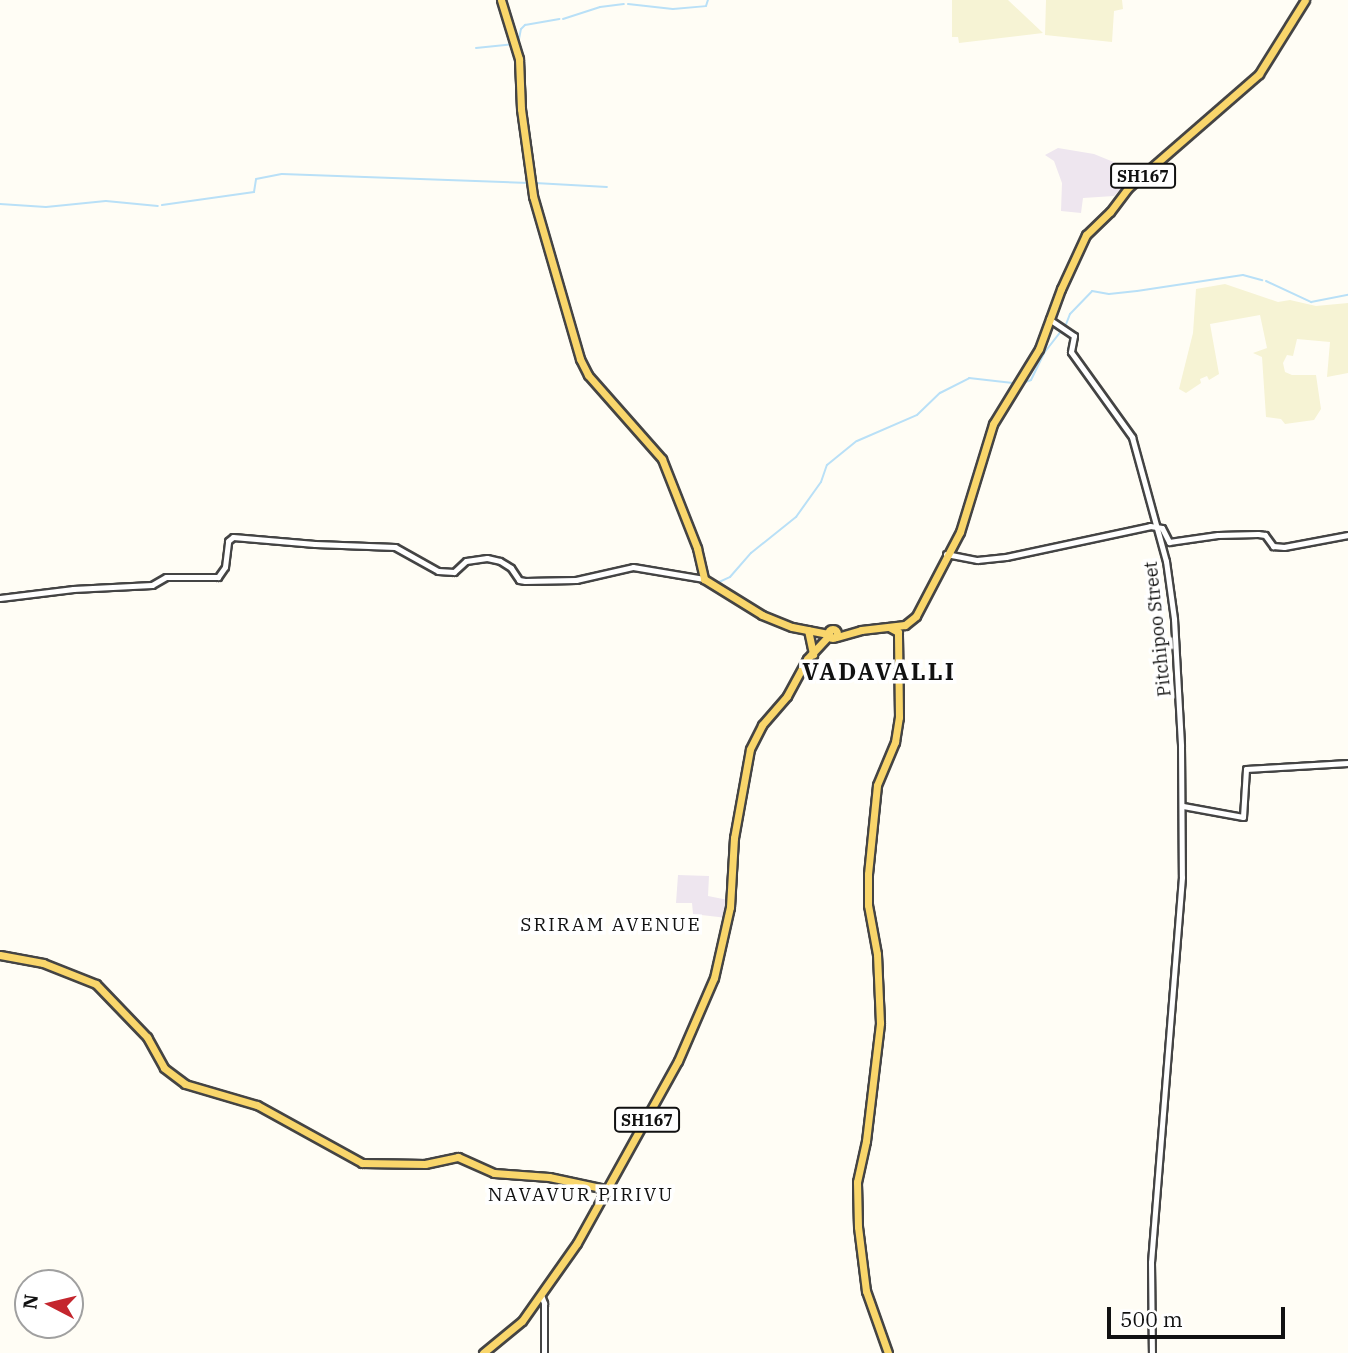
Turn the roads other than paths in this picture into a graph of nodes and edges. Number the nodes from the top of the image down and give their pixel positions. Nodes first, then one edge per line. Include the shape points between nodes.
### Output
1 (501, 0) edge
2 (1304, 0) edge
3 (1049, 319) junction
4 (1156, 525) junction
5 (1348, 535) edge
6 (947, 555) junction
7 (704, 579) junction
8 (0, 598) edge
9 (772, 619) junction
10 (898, 627) junction
11 (808, 630) junction
12 (833, 634) junction
13 (813, 653) junction
14 (1348, 763) edge
15 (1183, 806) junction
16 (0, 955) edge
17 (610, 1190) junction
18 (541, 1296) junction
19 (483, 1353) edge
20 (544, 1353) edge
21 (888, 1353) edge
22 (1152, 1353) edge

1 - 7 main road via 519,59 533,195 580,359 588,375 662,459 697,548
2 - 3 main road, SH167 via 1259,74 1129,187 1089,229
3 - 4 street, Pitchipoo Street via 1075,338 1073,355 1132,437
3 - 6 main road, SH167 via 1044,339 987,433
4 - 5 street via 1169,542 1251,534 1265,535 1273,546 1284,547
4 - 6 street via 1016,555 977,560
4 - 15 street, Pitchipoo Street via 1174,619
6 - 10 main road, SH167 via 916,616
7 - 8 street via 633,567 576,580 525,581 500,561 487,558 466,561 454,572 438,572 395,547 233,537 218,577 166,577 152,585
7 - 9 main road
9 - 11 main road
9 - 12 main road
10 - 12 main road
10 - 21 main road via 899,717 895,742 877,785 868,874 880,1023 857,1181 866,1291
11 - 12 main road
11 - 13 main road
12 - 13 main road, SH167
13 - 17 main road, SH167 via 791,694 764,725 752,748 733,850 730,907 709,996
14 - 15 street via 1246,769 1242,817
15 - 22 street, Pitchipoo Street via 1181,915 1151,1262
16 - 17 main road via 43,964 96,984 147,1037 164,1068 181,1081 257,1105 356,1161 425,1164 458,1157 494,1173 549,1177
17 - 18 main road, SH167
18 - 19 main road, SH167 via 508,1335
18 - 20 street

